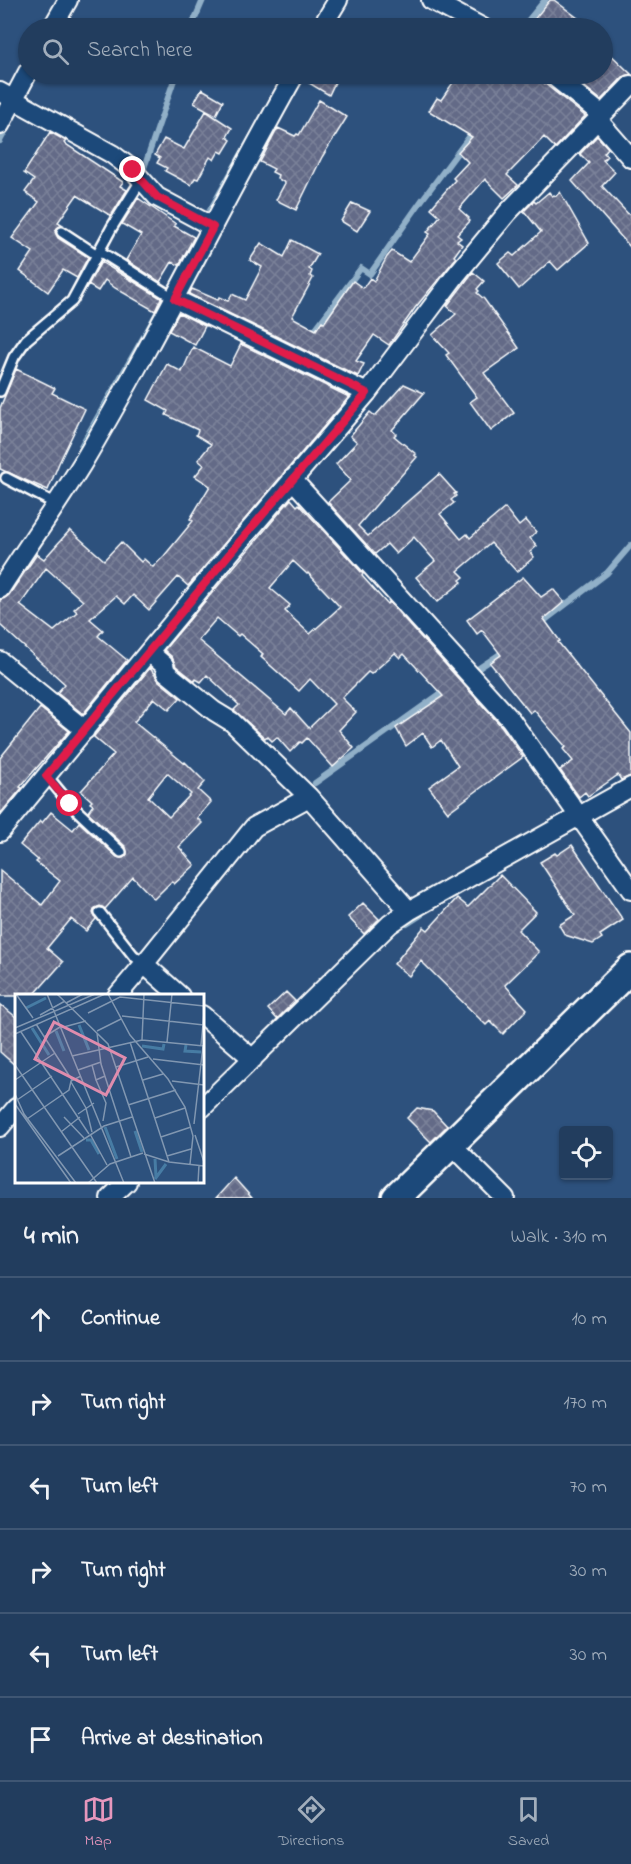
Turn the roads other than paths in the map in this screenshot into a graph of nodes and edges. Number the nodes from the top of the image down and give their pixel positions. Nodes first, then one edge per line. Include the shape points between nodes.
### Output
1 (68, 0) edge
2 (338, 0) edge
3 (431, 0) edge
4 (58, 18) edge
5 (327, 18) edge
6 (464, 18) edge
7 (18, 83) edge
8 (289, 84) edge
9 (562, 84) edge
10 (631, 85) edge
11 (7, 96) edge
12 (599, 117) junction
13 (0, 125) edge
14 (631, 158) edge
15 (141, 179) junction
16 (206, 224) junction
17 (62, 232) dead end
18 (98, 253) junction
19 (169, 296) junction
20 (0, 391) edge
21 (367, 393) junction
22 (6, 478) dead end
23 (292, 479) junction
24 (50, 500) junction
25 (0, 589) edge
26 (149, 652) junction
27 (0, 661) edge
28 (85, 730) junction
29 (46, 776) junction
30 (631, 787) edge
31 (309, 797) junction
32 (579, 818) junction
33 (0, 832) edge
34 (121, 852) dead end
35 (631, 890) edge
36 (409, 911) junction
37 (100, 913) dead end
38 (144, 964) junction
39 (631, 968) edge
40 (119, 994) edge
41 (178, 994) edge
42 (204, 1017) edge
43 (253, 1059) junction
44 (204, 1106) edge
45 (15, 1109) edge
46 (0, 1127) edge
47 (452, 1143) junction
48 (126, 1183) edge
49 (110, 1198) edge
50 (396, 1198) edge
51 (505, 1198) edge

1 - 4 street
2 - 5 street
3 - 6 street
7 - 11 street
8 - 16 street
9 - 12 street
10 - 12 street
11 - 13 street
11 - 15 street via 112,154
12 - 14 street
12 - 21 street via 508,212
15 - 16 street via 157,197
15 - 18 lane
16 - 19 street
17 - 18 lane
18 - 19 lane
18 - 20 lane via 72,301 17,351
19 - 21 street
19 - 24 street via 81,465
21 - 23 street
22 - 24 lane
23 - 26 street
23 - 32 street via 511,720
24 - 25 street
26 - 28 street
26 - 31 street via 164,665 166,672 232,722
27 - 28 street
28 - 29 street
29 - 33 street
29 - 34 lane
30 - 32 street
31 - 36 street
31 - 38 street via 254,827
32 - 35 street
32 - 36 street
36 - 43 street via 390,924
37 - 38 lane
38 - 40 street
38 - 41 street
39 - 47 street
42 - 43 street
43 - 44 street
45 - 46 street
47 - 50 street
47 - 51 street
48 - 49 street

